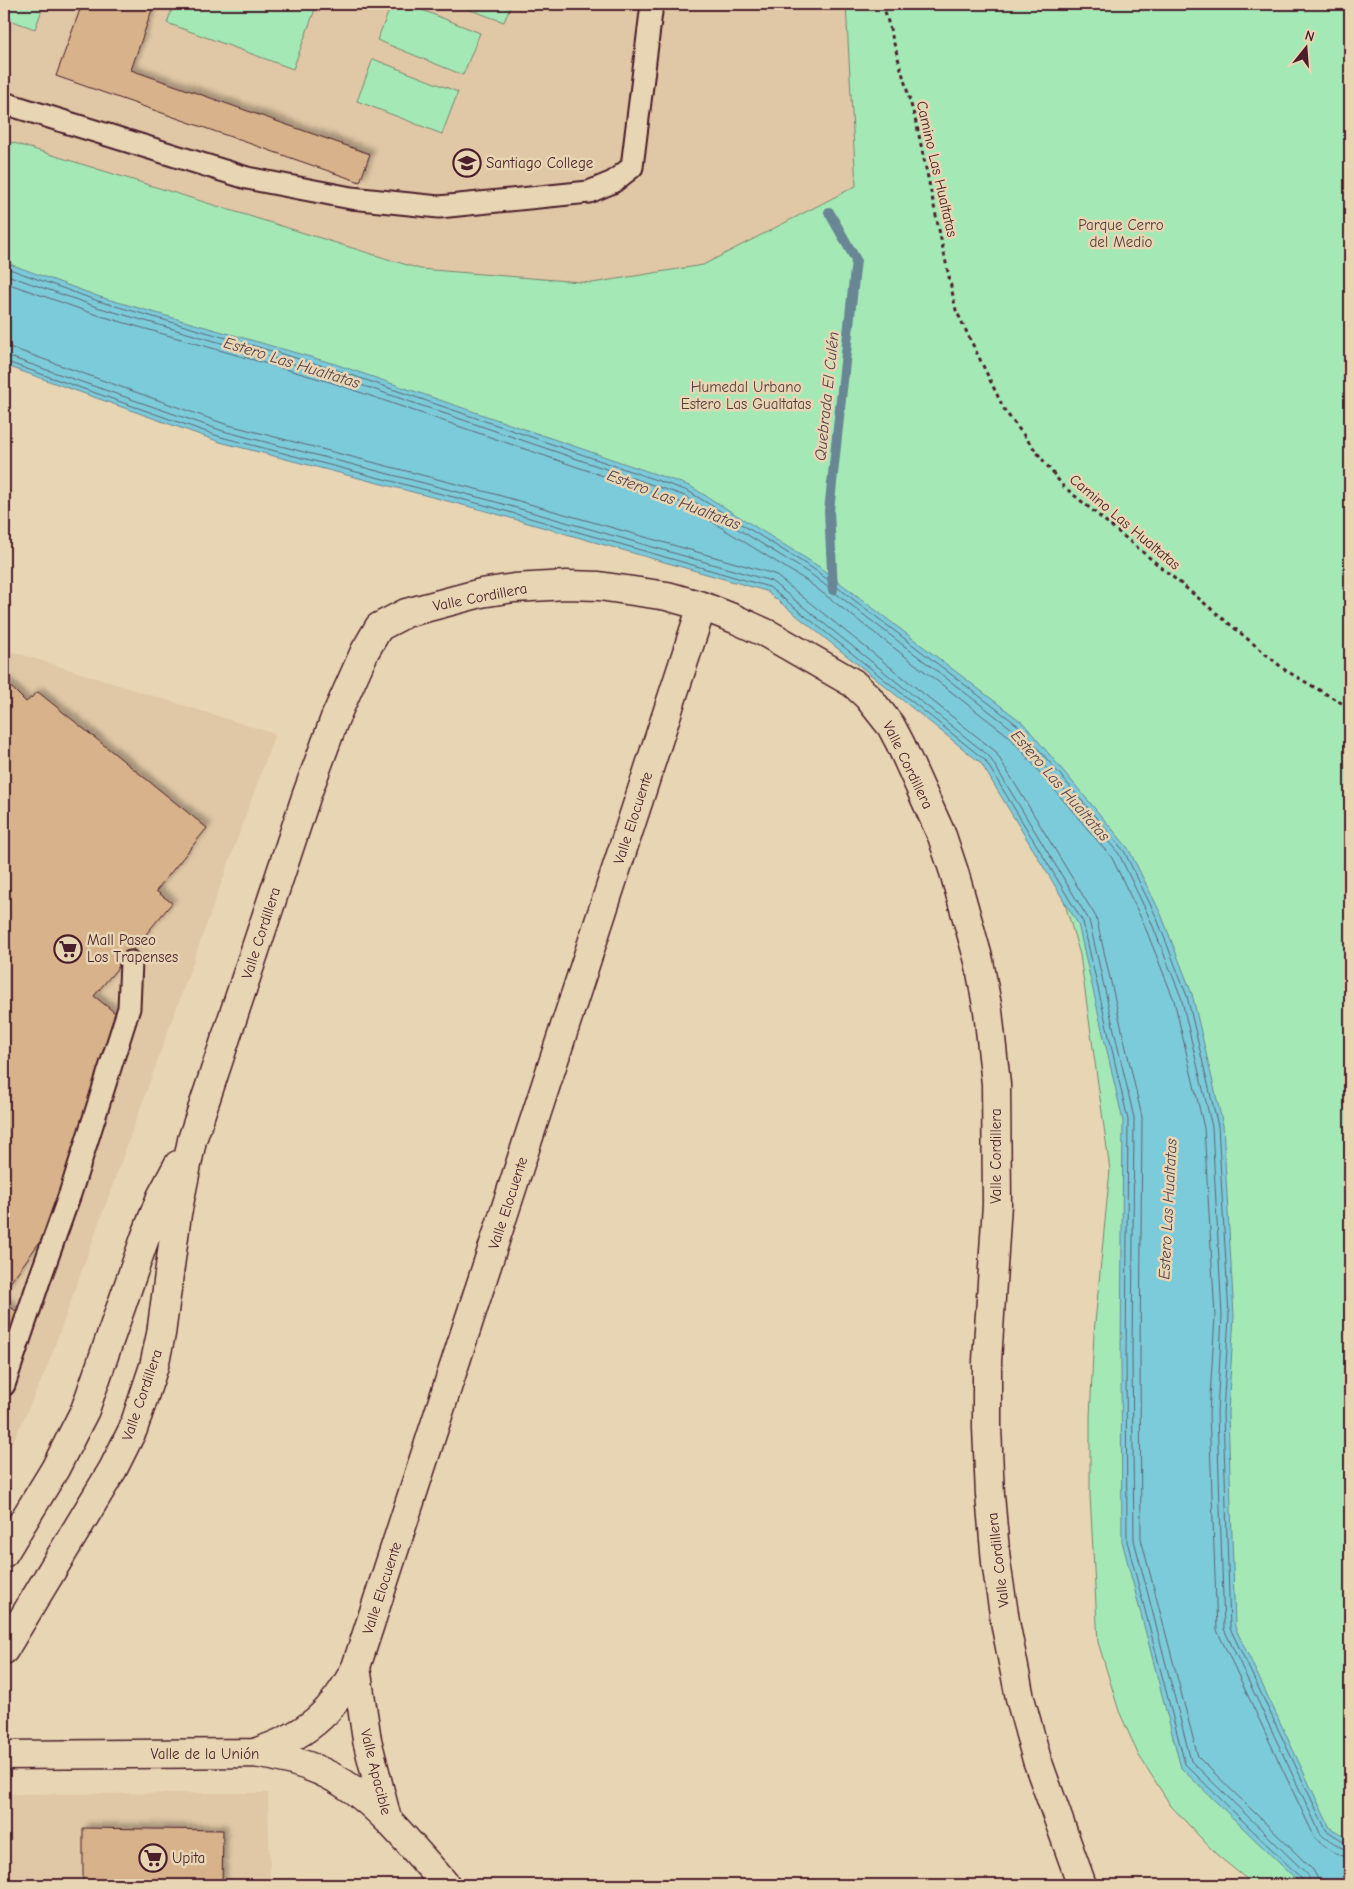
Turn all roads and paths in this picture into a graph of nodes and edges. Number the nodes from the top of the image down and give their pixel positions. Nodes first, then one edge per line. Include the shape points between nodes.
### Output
1 (652, 4) edge
2 (883, 4) edge
3 (4, 103) edge
4 (702, 606) junction
5 (1350, 708) edge
6 (131, 962) dead end
7 (192, 1140) junction
8 (4, 1385) edge
9 (4, 1553) edge
10 (4, 1650) edge
11 (356, 1667) junction
12 (254, 1753) junction
13 (4, 1756) edge
14 (387, 1820) junction
15 (446, 1885) edge
16 (1082, 1885) edge

1 - 3 lane via 632,167 613,182 589,192 439,207 351,198 246,178
2 - 5 path, Camino Las Hualtatas via 917,126 956,310 1004,411 1063,486 1285,670
4 - 7 street, Valle Cordillera via 632,590 541,586 456,600 406,613 380,627 365,651 339,710 307,794
4 - 11 street, Valle Elocuente
4 - 16 street, Valle Cordillera via 768,634 853,683 868,697 900,743 942,836 957,881 979,961 996,1084 997,1204 987,1428 996,1562 1020,1698 1037,1760
6 - 8 lane via 129,1008 70,1194
7 - 9 street, Valle Cordillera via 161,1196 85,1410 55,1469
7 - 10 street, Valle Cordillera via 177,1214 162,1334 133,1429 113,1469
11 - 12 street, Valle Elocuente via 342,1692 314,1724 275,1746
11 - 14 street, Valle Apacible via 367,1740
12 - 13 street, Valle de la Unión
12 - 14 street, Valle de la Unión via 279,1756 326,1773 370,1802
14 - 15 street, Valle Apacible

